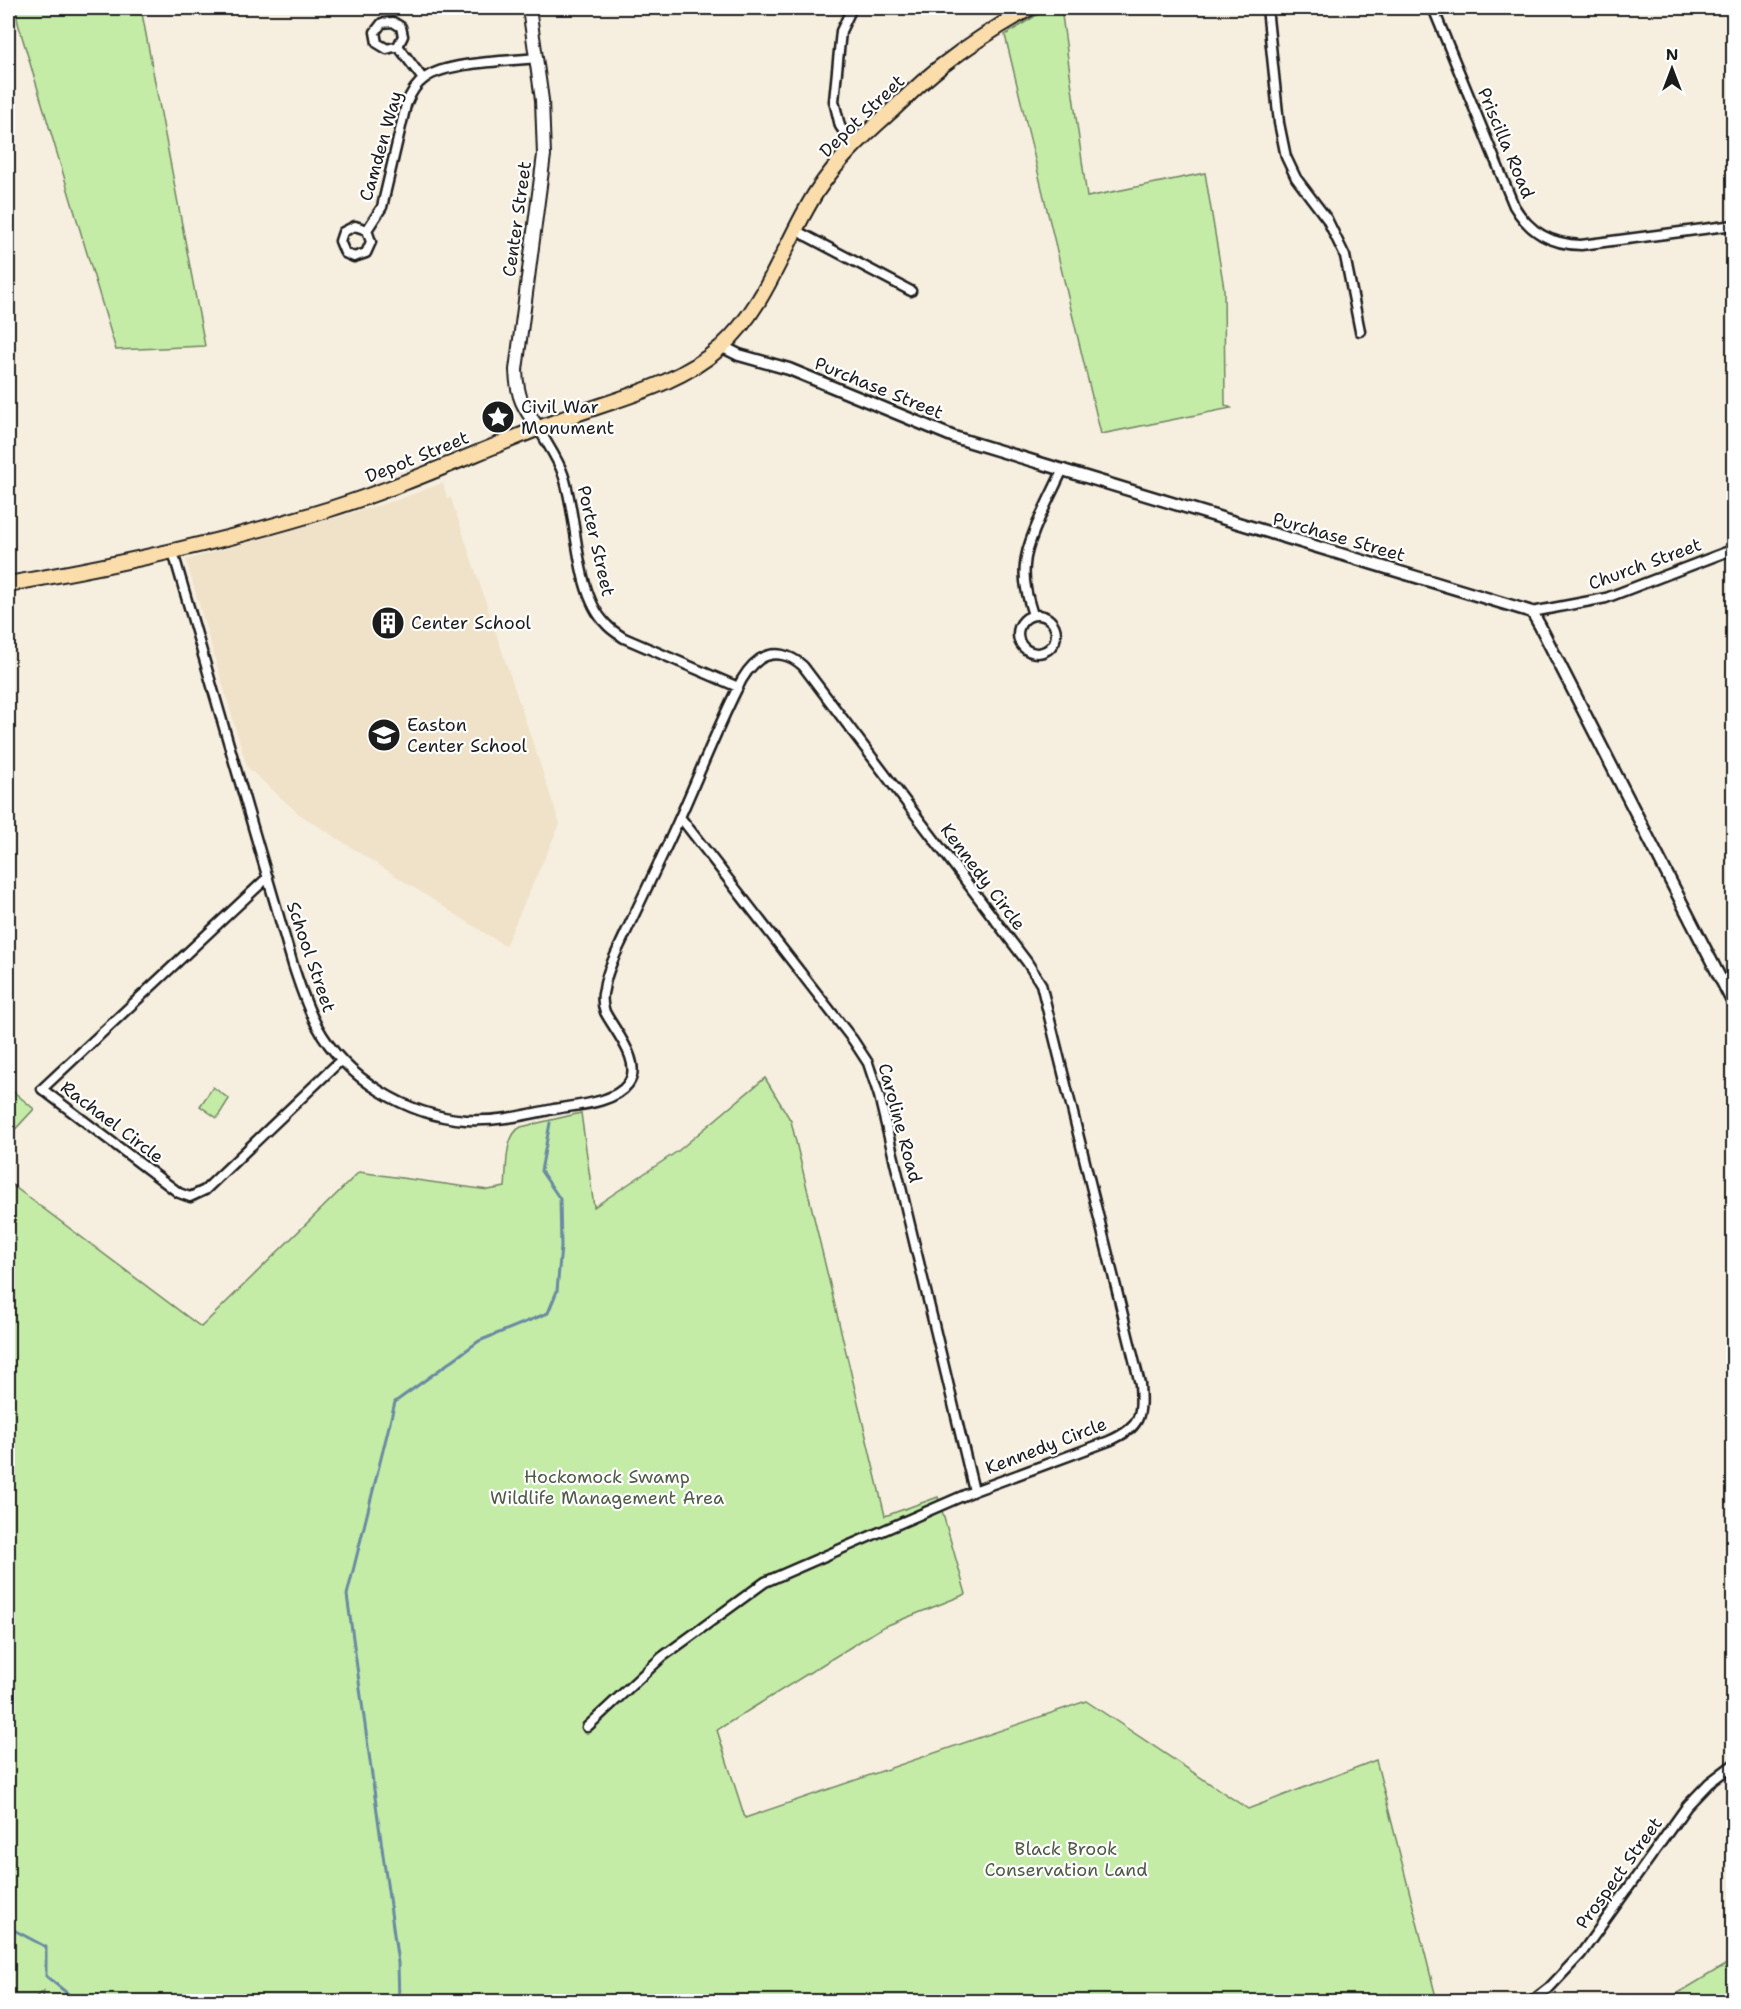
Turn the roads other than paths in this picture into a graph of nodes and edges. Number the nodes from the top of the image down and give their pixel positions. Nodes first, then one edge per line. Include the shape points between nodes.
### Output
1 (529, 8) edge
2 (852, 8) edge
3 (1030, 8) edge
4 (1267, 8) edge
5 (1433, 8) edge
6 (398, 46) dead end
7 (537, 58) junction
8 (423, 79) junction
9 (853, 145) junction
10 (1734, 225) edge
11 (367, 230) dead end
12 (795, 230) junction
13 (911, 291) dead end
14 (1360, 331) dead end
15 (722, 346) junction
16 (539, 429) junction
17 (1063, 469) junction
18 (1734, 549) edge
19 (173, 552) junction
20 (8, 584) edge
21 (1532, 612) junction
22 (1033, 615) junction
23 (738, 687) junction
24 (680, 817) junction
25 (268, 877) junction
26 (1734, 1005) edge
27 (341, 1060) junction
28 (632, 1077) joint
29 (974, 1491) junction
30 (587, 1726) dead end
31 (1734, 1764) edge
32 (1531, 2001) edge

1 - 7 main road, Center Street
2 - 9 street via 841,31 834,100 840,126
3 - 9 highway, Depot Street via 942,65
4 - 14 street via 1283,149 1292,172 1328,219 1341,244
5 - 10 street, Priscilla Road via 1514,206 1538,232 1558,243 1581,245
6 - 8 street
7 - 8 street, Camden Way via 448,69
7 - 16 main road, Center Street via 544,155 516,370 518,397
8 - 11 street, Camden Way via 409,97 382,207
9 - 12 highway, Depot Street via 834,166
12 - 13 street
12 - 15 highway, Depot Street via 763,293
15 - 16 highway, Depot Street via 661,384
15 - 17 street, Purchase Street via 789,369 954,437
16 - 19 highway, Depot Street via 422,477 331,508
16 - 23 street, Porter Street via 563,473 586,586 601,619 624,638
17 - 21 street, Purchase Street
17 - 22 street via 1026,554 1025,586
18 - 21 street, Church Street via 1606,598
19 - 20 highway, Depot Street
19 - 25 street, School Street
21 - 26 street
22 - 22 street via 1023,620 1017,635 1024,649 1039,654 1053,645 1056,629 1044,616
23 - 24 street, Kennedy Circle
23 - 29 street, Kennedy Circle via 750,669 767,656 788,656 803,666 1027,962 1044,994 1140,1384 1140,1412 1126,1433
24 - 28 street, Kennedy Circle via 604,985 603,1005 627,1047
24 - 29 street, Caroline Road via 853,1040 871,1071
25 - 27 street, School Street via 308,1008
25 - 27 street, Rachael Circle via 42,1089 179,1193 190,1197 204,1190
27 - 28 street, School Street via 372,1085 404,1103 439,1116 467,1120 520,1116 605,1099 627,1085
29 - 30 street, Kennedy Circle via 765,1582 662,1657
31 - 32 street, Prospect Street via 1693,1800 1581,1954

